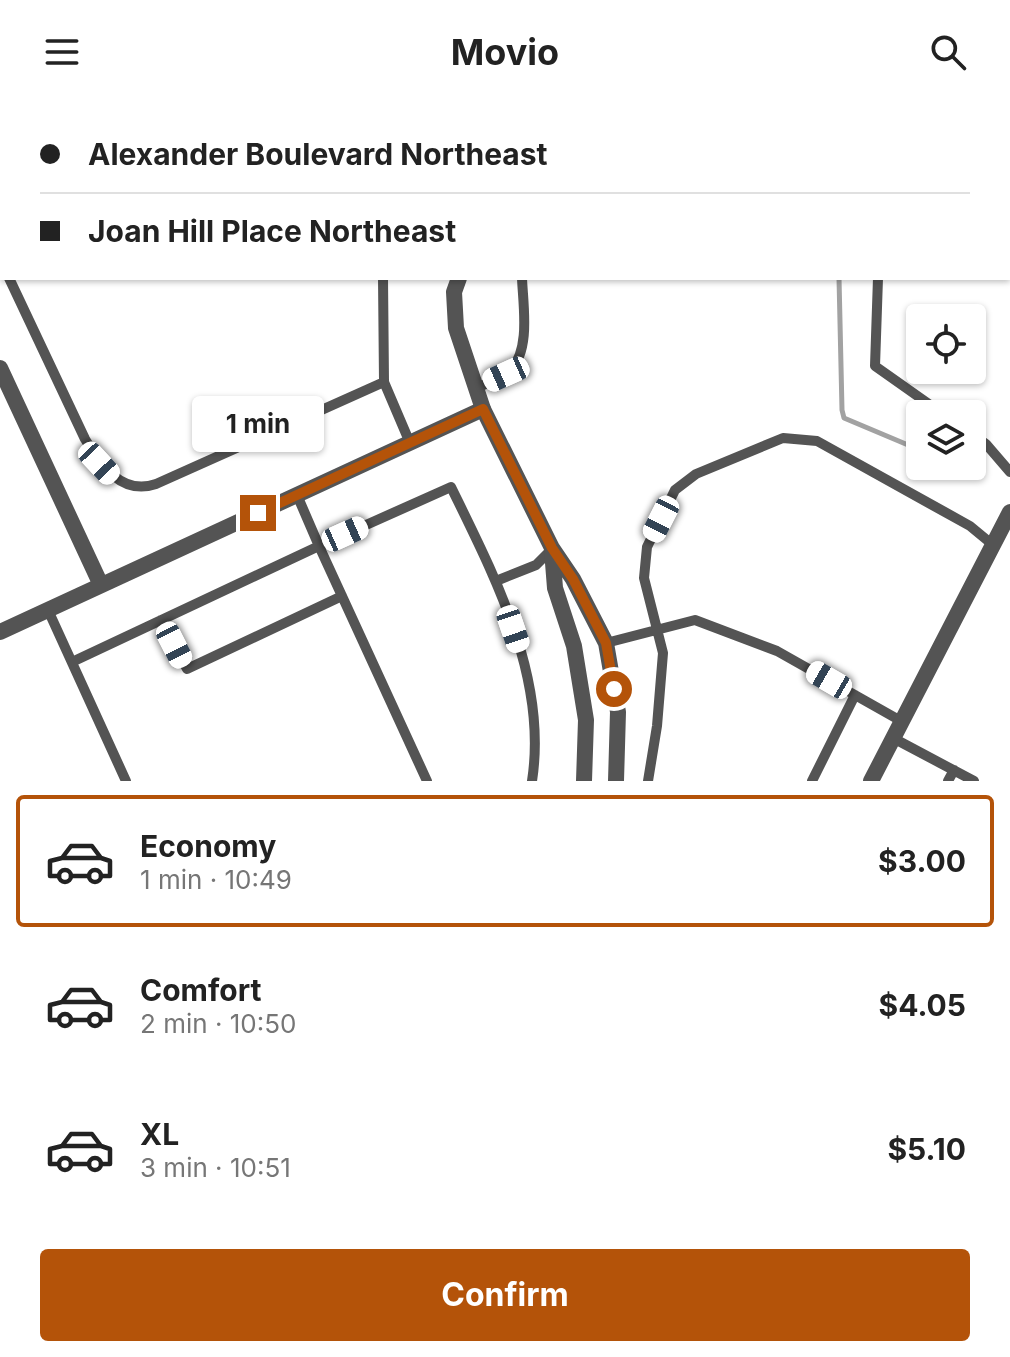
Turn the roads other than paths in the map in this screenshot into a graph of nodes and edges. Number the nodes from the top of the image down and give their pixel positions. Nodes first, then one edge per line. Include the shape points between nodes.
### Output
1 (10, 280) edge
2 (383, 280) edge
3 (522, 280) edge
4 (878, 280) edge
5 (453, 283) edge
6 (0, 368) edge
7 (384, 382) junction
8 (476, 388) junction
9 (923, 400) edge
10 (483, 409) junction
11 (410, 443) junction
12 (986, 444) edge
13 (1010, 472) edge
14 (297, 495) junction
15 (1010, 512) edge
16 (993, 545) junction
17 (319, 546) junction
18 (552, 548) junction
19 (496, 581) junction
20 (101, 585) junction
21 (342, 596) junction
22 (48, 610) junction
23 (161, 620) junction
24 (658, 629) junction
25 (0, 632) edge
26 (606, 643) junction
27 (72, 662) junction
28 (855, 695) junction
29 (901, 721) junction
30 (893, 738) junction
31 (954, 770) junction
32 (126, 781) edge
33 (427, 781) edge
34 (532, 781) edge
35 (584, 781) edge
36 (616, 781) edge
37 (648, 781) edge
38 (812, 781) edge
39 (871, 781) edge
40 (948, 781) edge
41 (974, 781) edge

1 - 7 lane via 99,463 113,478 132,485 156,484
2 - 7 lane
3 - 8 lane via 522,348 506,374
4 - 9 lane via 875,366
5 - 8 street via 456,328
6 - 20 street
7 - 11 lane
8 - 10 street
10 - 11 street
10 - 18 street
11 - 14 street
12 - 13 lane
14 - 17 lane
14 - 20 street
15 - 16 street
16 - 24 lane via 970,526 817,441 783,438 696,474 675,490 647,547 644,578
16 - 29 street
17 - 19 lane via 451,487
17 - 21 lane
17 - 23 lane
18 - 19 lane via 536,565
18 - 26 street
18 - 35 street via 555,588 574,646 586,720
19 - 34 lane via 526,672 537,748
20 - 22 street
21 - 23 lane via 187,669
21 - 33 lane
22 - 25 street
22 - 27 lane
23 - 27 lane
24 - 26 lane
24 - 28 lane via 695,620 777,651
24 - 37 lane via 663,653
26 - 36 street via 618,712
27 - 32 lane
28 - 29 lane
28 - 38 lane
29 - 30 street
30 - 31 lane
30 - 39 street
31 - 40 lane
31 - 41 lane

